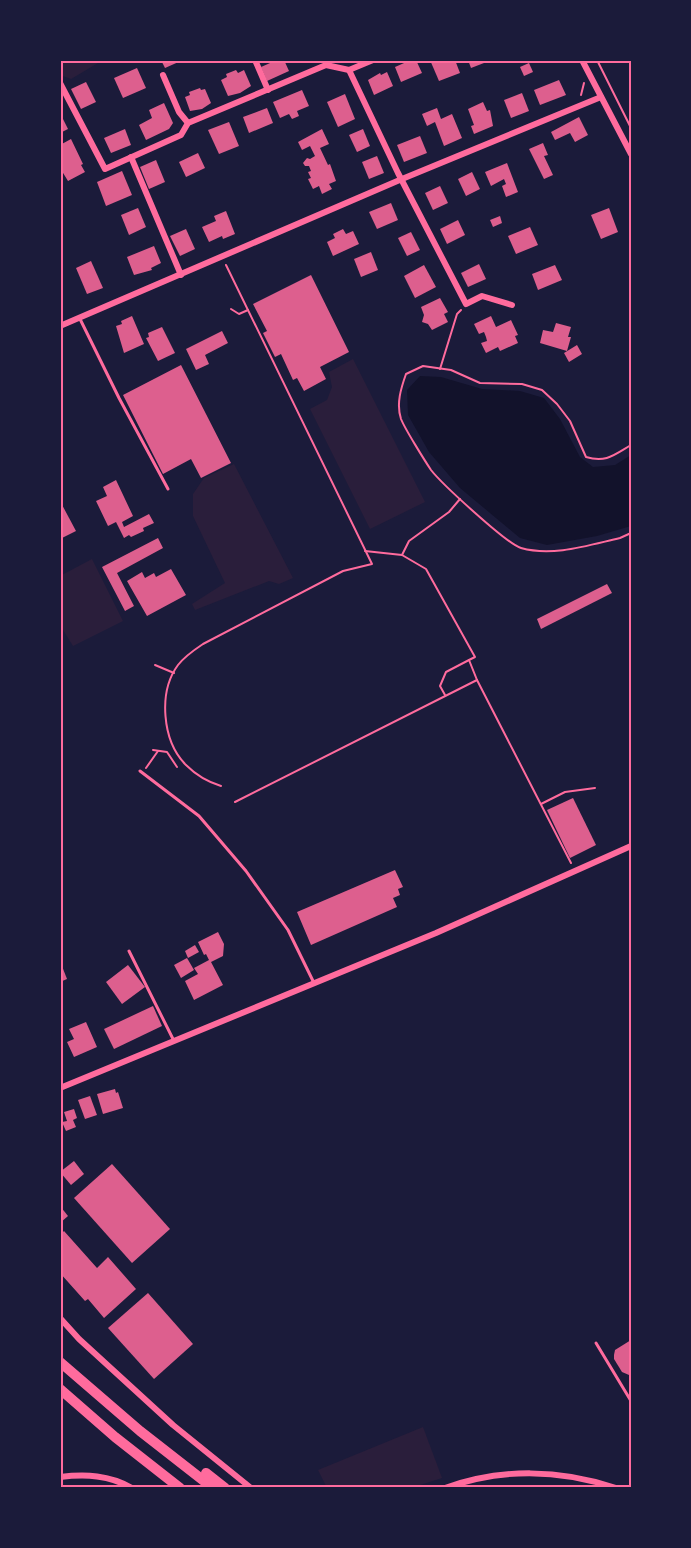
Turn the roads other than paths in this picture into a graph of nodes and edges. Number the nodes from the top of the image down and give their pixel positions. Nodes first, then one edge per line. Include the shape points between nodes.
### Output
1 (255, 60) edge
2 (373, 60) edge
3 (582, 60) edge
4 (349, 70) junction
5 (163, 75) dead end
6 (60, 83) edge
7 (268, 90) junction
8 (602, 97) junction
9 (188, 123) junction
10 (631, 154) edge
11 (131, 157) junction
12 (402, 179) junction
13 (181, 275) junction
14 (512, 305) dead end
15 (79, 318) junction
16 (60, 326) edge
17 (168, 489) dead end
18 (142, 772) road end
19 (631, 846) edge
20 (129, 951) dead end
21 (314, 983) junction
22 (174, 1041) junction
23 (60, 1088) edge
24 (60, 1318) edge
25 (596, 1343) dead end
26 (60, 1362) edge
27 (60, 1389) edge
28 (631, 1401) edge
29 (140, 1431) junction
30 (60, 1477) edge
31 (132, 1488) edge
32 (180, 1488) edge
33 (213, 1488) edge
34 (225, 1488) edge
35 (251, 1488) edge
36 (445, 1488) edge
37 (616, 1488) edge

1 - 7 street
2 - 4 street
3 - 8 street
4 - 7 street via 326,65
4 - 12 street
5 - 9 street
6 - 11 street via 105,169
7 - 9 street
8 - 10 street
8 - 12 street
9 - 11 street via 181,135
11 - 13 street
12 - 13 street
12 - 14 street via 466,304 482,296
13 - 15 street
15 - 16 street
15 - 17 lane
18 - 21 lane via 199,816 246,871 288,930
19 - 21 street
20 - 22 lane
21 - 22 street
22 - 23 street
24 - 35 street via 173,1425
25 - 28 lane
26 - 29 highway
27 - 32 highway
29 - 33 highway
29 - 34 highway via 153,1432
30 - 31 street via 101,1476
36 - 37 street via 471,1479 524,1473 565,1474

